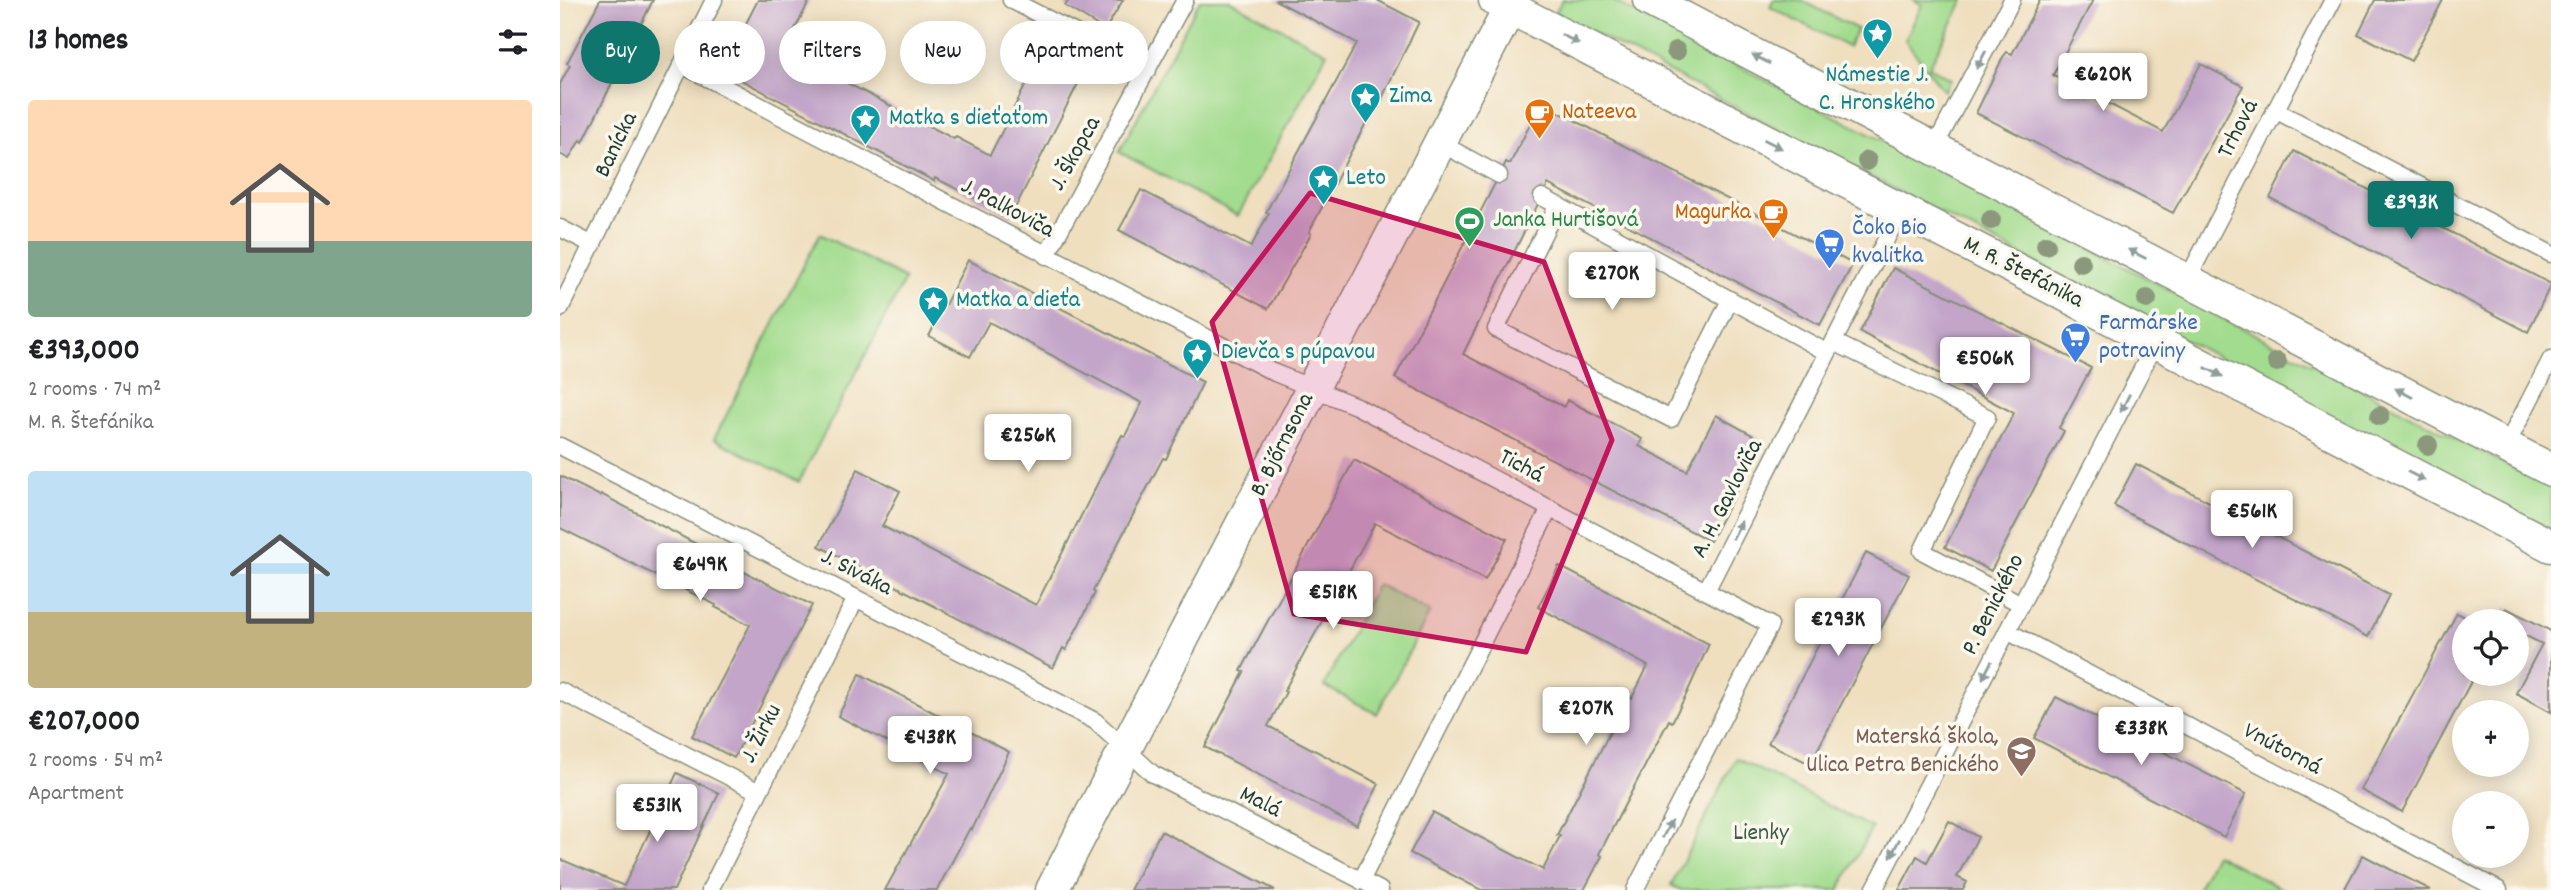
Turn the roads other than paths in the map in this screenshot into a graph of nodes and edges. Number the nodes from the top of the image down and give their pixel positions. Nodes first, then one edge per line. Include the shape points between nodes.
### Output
1 (714, 0) edge
2 (1011, 0) edge
3 (1185, 0) edge
4 (1649, 0) edge
5 (2012, 0) edge
6 (2333, 0) edge
7 (1506, 3) edge
8 (704, 21) edge
9 (1052, 21) edge
10 (1148, 70) edge
11 (674, 81) edge
12 (718, 84) edge
13 (1140, 84) edge
14 (2275, 110) junction
15 (1440, 143) junction
16 (1933, 150) junction
17 (1499, 175) dead end
18 (1542, 197) dead end
19 (1558, 205) junction
20 (1901, 210) junction
21 (560, 229) edge
22 (593, 245) junction
23 (2551, 254) edge
24 (1046, 256) junction
25 (2187, 280) junction
26 (1730, 300) junction
27 (560, 309) edge
28 (2156, 342) junction
29 (1831, 347) junction
30 (2551, 359) edge
31 (1313, 388) junction
32 (560, 446) edge
33 (2506, 446) junction
34 (2551, 470) edge
35 (1550, 508) junction
36 (2551, 546) edge
37 (1706, 591) junction
38 (856, 598) junction
39 (2021, 604) junction
40 (2007, 631) junction
41 (560, 691) edge
42 (1126, 748) junction
43 (759, 792) junction
44 (1361, 881) junction
45 (710, 890) edge
46 (1052, 890) edge
47 (1380, 890) edge
48 (1635, 890) edge
49 (1874, 890) edge
50 (2499, 890) edge

1 - 8 lane, Banícka
2 - 9 lane
3 - 10 lane, J. Škopca
16 -> 4 street
5 -> 16 lane
6 - 14 lane, Trhová
7 - 15 street, B. Bjőrnsona
7 -> 20 street, M. R. Štefánika
11 - 22 lane, Banícka
12 - 24 lane, J. Palkoviča
13 - 24 lane, J. Škopca
14 - 23 lane
14 - 25 lane, Trhová
15 - 17 lane
15 - 31 street, B. Bjőrnsona
25 -> 16 street
18 - 19 lane
19 - 26 lane
19 - 26 lane via 1496,329 1671,419
20 - 28 street, M. R. Štefánika
20 - 29 lane, A. H. Gavloviča
21 - 22 lane
22 - 27 lane, Banícka
24 - 31 lane, J. Palkoviča
33 -> 25 street
26 - 29 lane
28 -> 36 street, M. R. Štefánika
28 -> 39 lane, P. Benického
37 -> 29 lane, A. H. Gavloviča
29 - 39 lane via 1987,417 1922,551
30 - 33 lane
31 - 35 lane, Tichá
31 - 42 street, B. Bjőrnsona
32 - 38 lane, J. Siváka
33 - 34 street
35 - 37 lane, Tichá
35 - 44 lane
48 -> 37 lane, A. H. Gavloviča via 1770,625
38 - 42 lane, J. Siváka via 1095,721
38 - 43 lane, J. Žirku
39 - 40 lane, P. Benického
40 -> 49 lane, P. Benického
40 - 50 lane, Vnútorná
41 - 43 lane
42 - 44 lane, Malá via 1153,774
42 - 46 street, B. Bjőrnsona
43 - 45 lane, J. Žirku
44 - 47 lane, Malá

